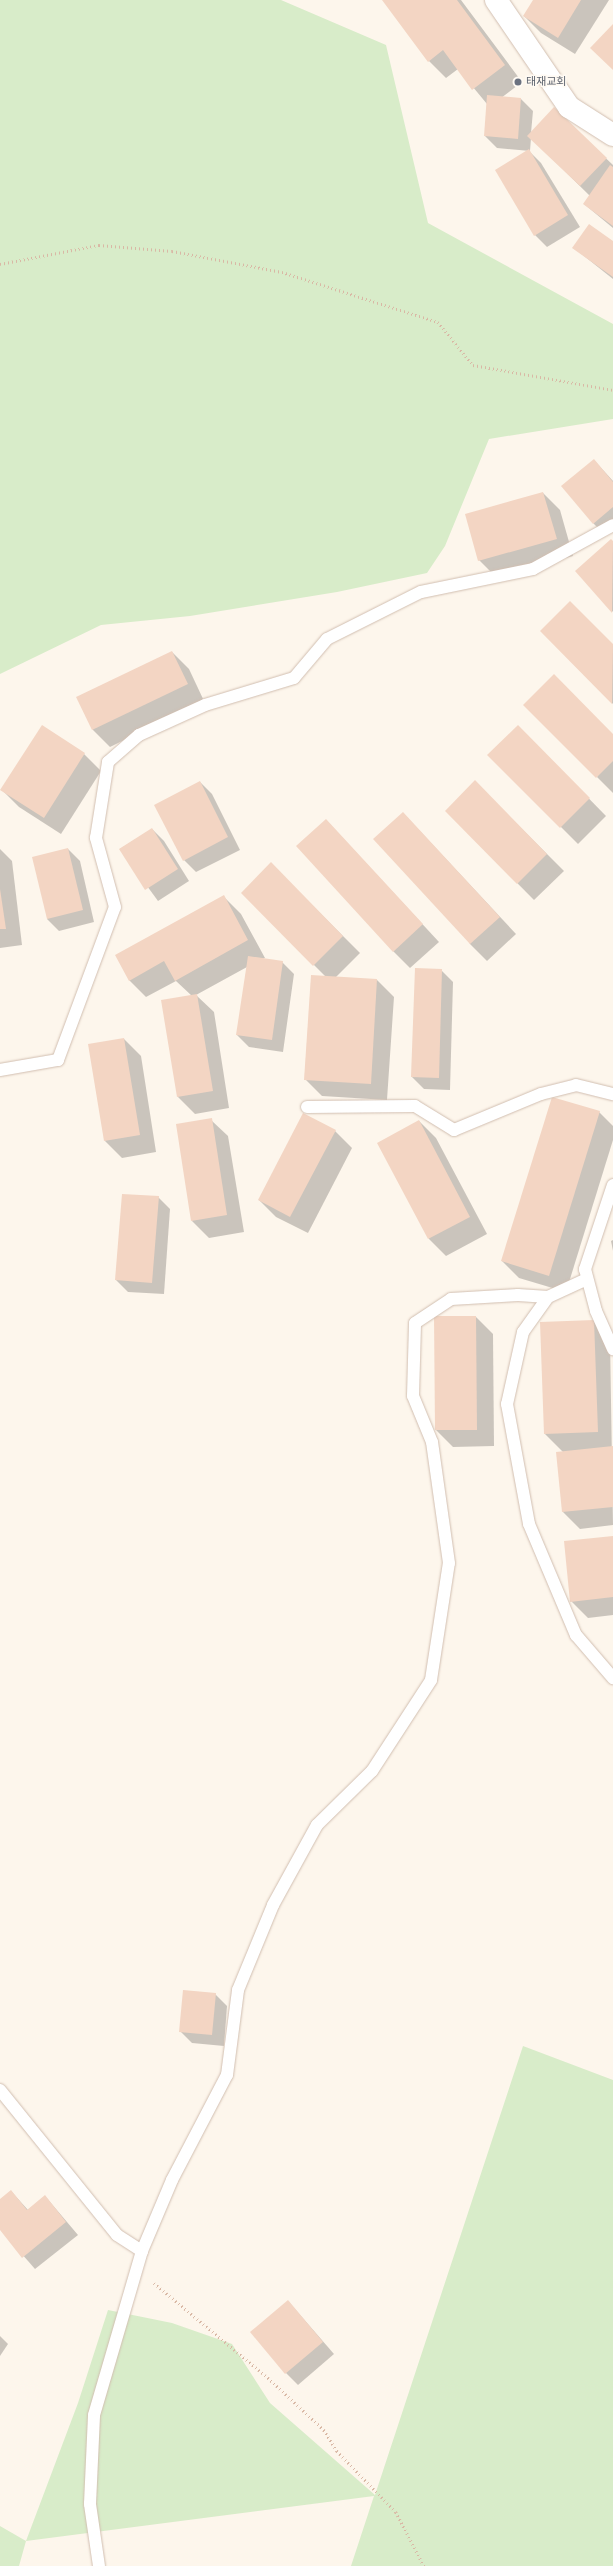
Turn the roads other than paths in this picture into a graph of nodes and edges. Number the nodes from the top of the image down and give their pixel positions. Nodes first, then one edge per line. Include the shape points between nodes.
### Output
1 (496, 0) edge
2 (613, 135) edge
3 (613, 525) edge
4 (0, 1070) edge
5 (613, 1094) edge
6 (307, 1107) dead end
7 (613, 1185) edge
8 (587, 1279) junction
9 (548, 1297) junction
10 (613, 1349) edge
11 (613, 1678) edge
12 (0, 2090) edge
13 (142, 2251) junction
14 (99, 2566) edge

1 - 2 street via 569,107
3 - 4 lane via 533,569 421,592 328,639 294,678 190,712 140,735 108,762 96,838 115,907 58,1060
5 - 6 lane via 576,1085 541,1094 454,1130 416,1106
7 - 8 lane via 585,1270
8 - 9 lane
8 - 10 lane via 596,1311
9 - 11 lane via 523,1332 508,1404 529,1524 576,1635
9 - 13 lane via 518,1295 451,1299 415,1323 413,1396 432,1442 449,1563 431,1680 372,1771 317,1825 273,1904 238,1990 228,2076 172,2180
12 - 13 lane via 117,2235
13 - 14 lane via 94,2415 90,2504

